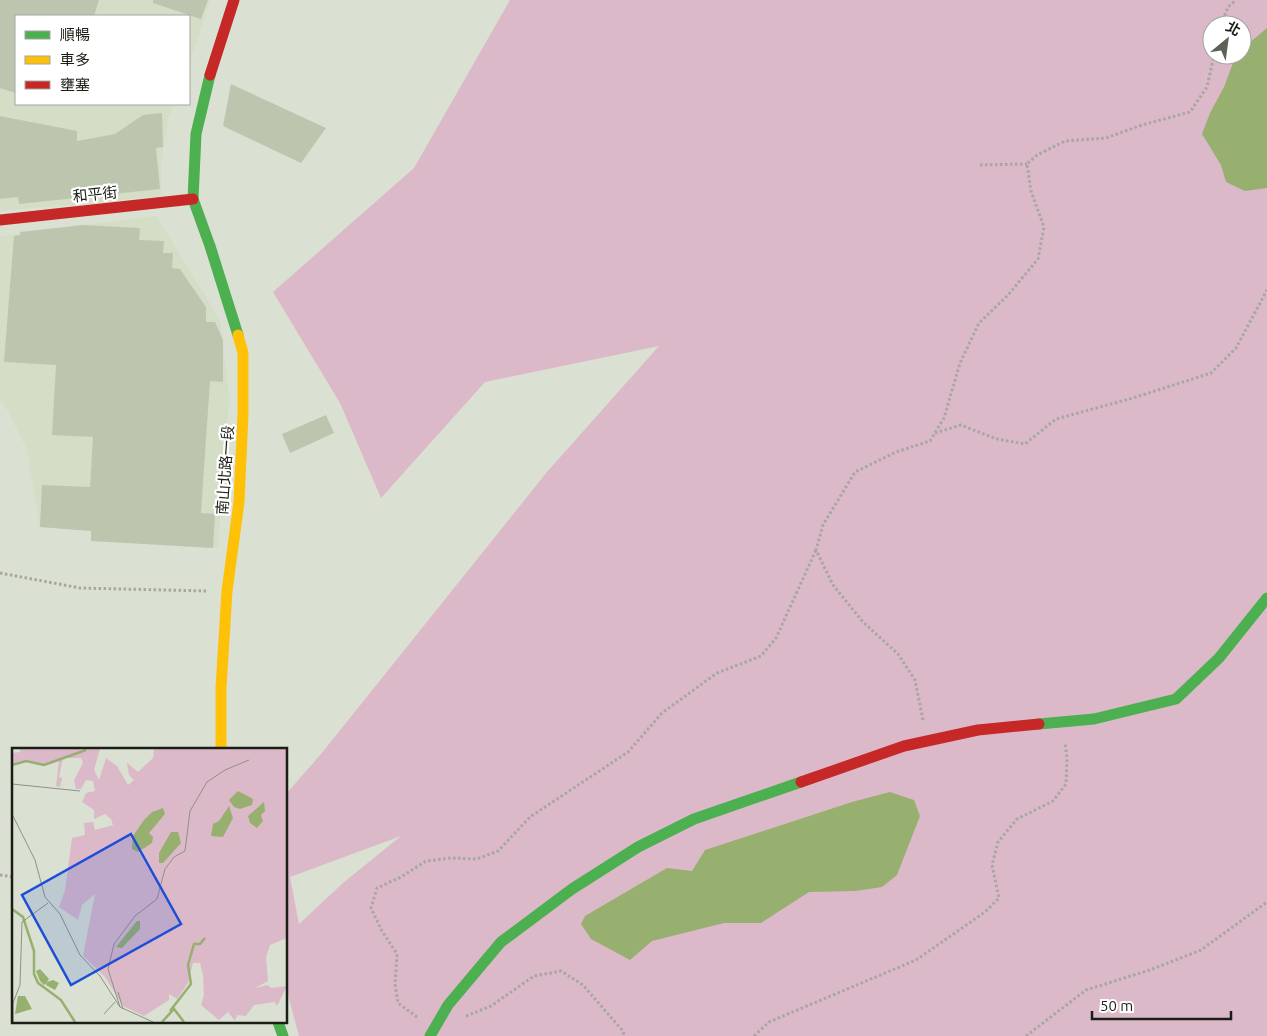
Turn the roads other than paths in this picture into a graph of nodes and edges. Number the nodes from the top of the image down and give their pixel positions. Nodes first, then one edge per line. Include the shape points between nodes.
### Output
1 (234, 0) edge
2 (193, 199) junction
3 (0, 220) edge
4 (1267, 598) edge
5 (222, 748) edge
6 (279, 1024) edge
7 (283, 1036) edge
8 (430, 1036) edge

1 - 2 street via 205,91 196,134
2 - 3 street, 和平街
2 - 5 street, 南山北路一段 via 244,353 239,502 227,591 221,688
4 - 8 street via 1219,658 1176,699 1094,719 978,730 904,746 694,819 638,847 572,889 501,942 448,1005
6 - 7 street

